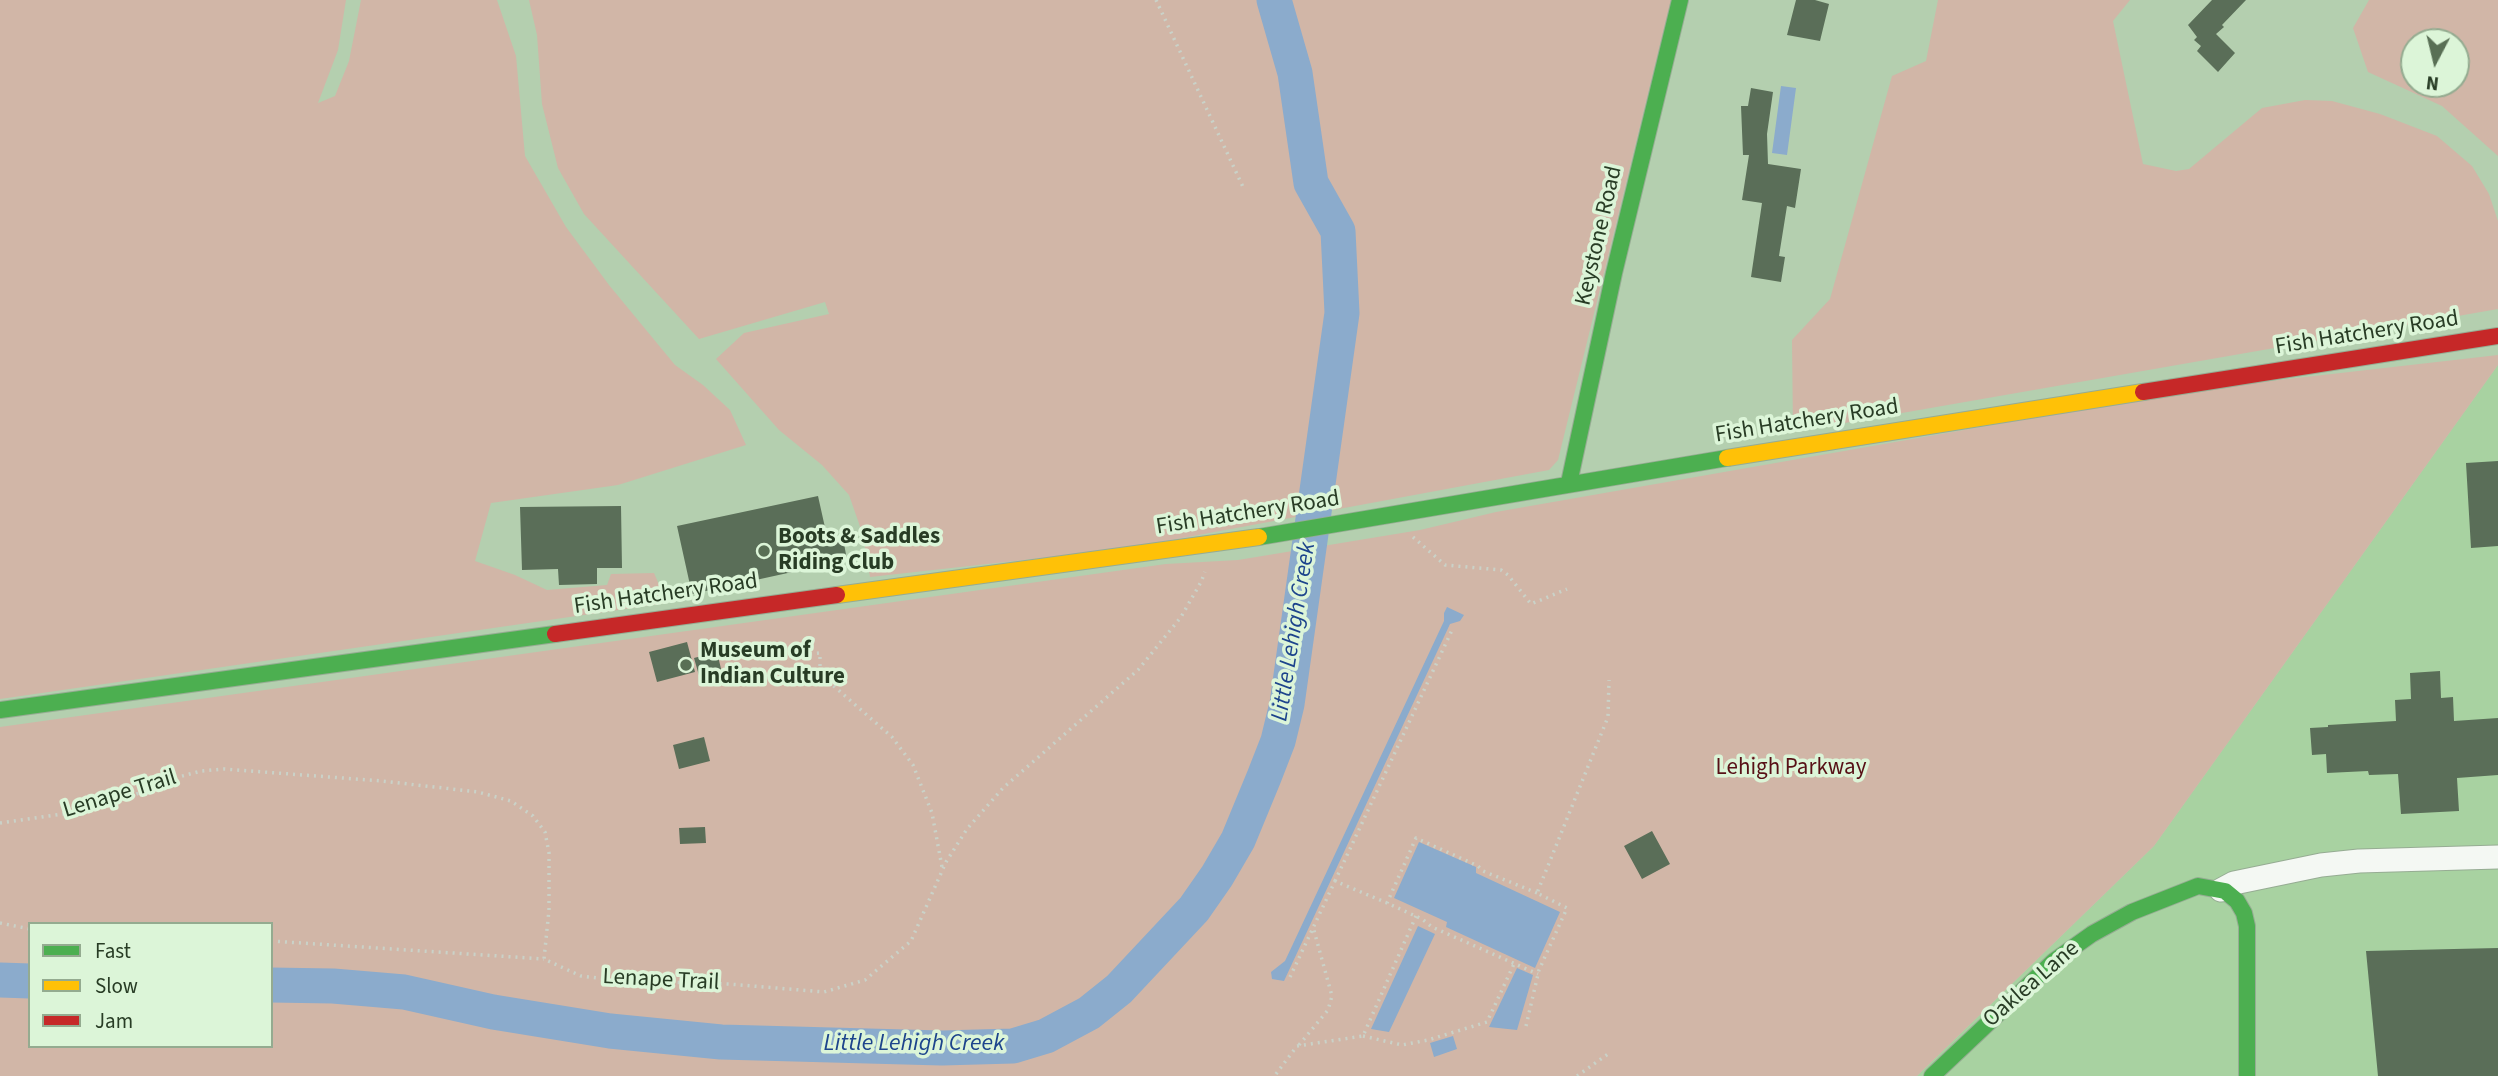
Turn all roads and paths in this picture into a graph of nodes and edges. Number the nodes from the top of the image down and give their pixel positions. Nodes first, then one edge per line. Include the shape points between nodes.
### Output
1 (1156, 0) edge
2 (1680, 0) edge
3 (1243, 187) dead end
4 (2498, 336) edge
5 (1569, 483) junction
6 (1401, 513) junction
7 (1215, 543) junction
8 (1567, 589) dead end
9 (1453, 628) dead end
10 (700, 639) dead end
11 (1609, 680) dead end
12 (0, 709) edge
13 (0, 823) edge
14 (2498, 857) edge
15 (943, 869) junction
16 (1335, 880) junction
17 (2221, 890) junction
18 (1537, 893) junction
19 (1387, 904) junction
20 (1416, 916) junction
21 (0, 923) edge
22 (1313, 927) junction
23 (28, 929) edge
24 (273, 941) edge
25 (544, 959) junction
26 (1514, 964) junction
27 (1538, 974) junction
28 (1290, 977) dead end
29 (1526, 1026) dead end
30 (1363, 1037) junction
31 (1297, 1046) junction
32 (1608, 1054) dead end
33 (1276, 1074) dead end
34 (1577, 1076) edge
35 (1932, 1076) edge
36 (2247, 1076) edge

1 - 3 path
2 - 5 street, Keystone Road
4 - 5 street, Fish Hatchery Road
5 - 6 street, Fish Hatchery Road
6 - 7 street, Fish Hatchery Road
6 - 8 path via 1409,534 1445,565 1501,570 1531,604
7 - 12 street, Fish Hatchery Road
7 - 15 path, Lenape Trail via 1201,582 1181,617 1138,670 1003,788 967,829
9 - 16 path
10 - 15 path via 729,651 770,647 787,656 820,653 820,674 892,737 913,765 932,813
11 - 18 path via 1608,717
13 - 25 path, Lenape Trail via 83,811 175,778 224,769 478,792 511,801 533,816 545,832 550,910
14 - 17 street, Oaklea Lane via 2322,865 2234,883
15 - 25 path, Lenape Trail via 911,940 865,980 824,992 580,976
16 - 19 path
16 - 22 path
17 - 35 street, Oaklea Lane via 2197,886 2174,893 2092,934 2054,961
17 - 36 street via 2237,901 2247,926
18 - 19 path via 1416,838
18 - 27 path via 1567,908
19 - 20 path
20 - 26 path
20 - 30 path
21 - 23 path
22 - 28 path
22 - 31 path via 1332,996 1328,1010
24 - 25 path
26 - 27 path
26 - 30 path via 1487,1022 1402,1045
27 - 29 path
30 - 31 path
31 - 33 path
32 - 34 path

